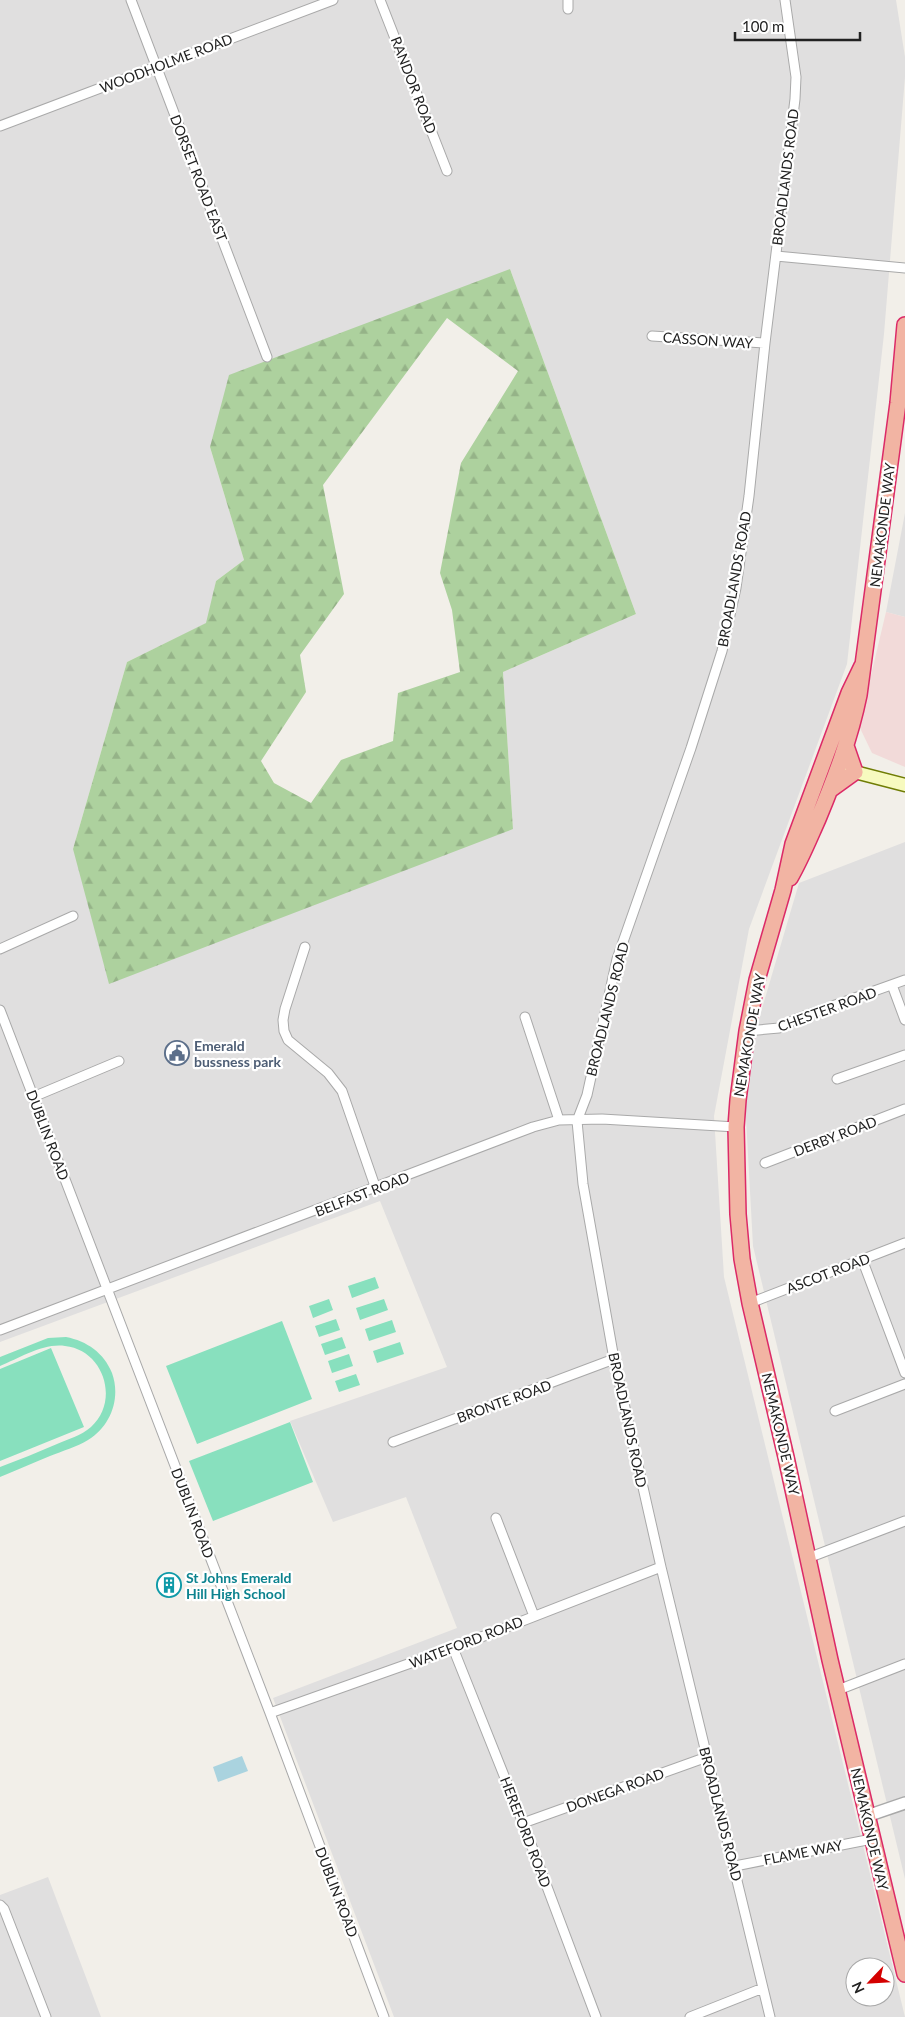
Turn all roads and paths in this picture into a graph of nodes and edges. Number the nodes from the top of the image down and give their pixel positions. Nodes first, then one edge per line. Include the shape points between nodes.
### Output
1 (131, 0) edge
2 (333, 0) edge
3 (380, 0) edge
4 (785, 0) edge
5 (157, 67) junction
6 (0, 126) edge
7 (447, 171) dead end
8 (776, 256) junction
9 (905, 268) edge
10 (905, 325) edge
11 (652, 336) dead end
12 (765, 344) junction
13 (267, 357) dead end
14 (862, 666) junction
15 (846, 746) junction
16 (823, 763) junction
17 (839, 768) junction
18 (855, 772) junction
19 (905, 785) edge
20 (830, 790) junction
21 (783, 890) junction
22 (72, 916) dead end
23 (305, 947) dead end
24 (0, 949) edge
25 (905, 980) edge
26 (892, 986) junction
27 (0, 1012) edge
28 (525, 1017) dead end
29 (905, 1020) edge
30 (747, 1030) junction
31 (905, 1054) edge
32 (119, 1062) dead end
33 (837, 1079) dead end
34 (33, 1097) junction
35 (905, 1109) edge
36 (559, 1120) junction
37 (577, 1121) junction
38 (736, 1128) junction
39 (765, 1163) dead end
40 (376, 1189) junction
41 (905, 1243) edge
42 (862, 1259) junction
43 (109, 1290) junction
44 (750, 1303) junction
45 (0, 1330) edge
46 (614, 1359) junction
47 (905, 1373) edge
48 (905, 1384) edge
49 (835, 1410) dead end
50 (393, 1442) dead end
51 (496, 1518) dead end
52 (905, 1522) edge
53 (808, 1558) junction
54 (661, 1567) junction
55 (534, 1616) junction
56 (453, 1648) junction
57 (905, 1664) edge
58 (838, 1690) junction
59 (270, 1713) junction
60 (707, 1756) junction
61 (905, 1803) edge
62 (867, 1816) junction
63 (523, 1823) junction
64 (872, 1839) junction
65 (734, 1866) junction
66 (0, 1905) edge
67 (905, 1974) edge
68 (763, 1988) junction
69 (46, 2017) edge
70 (384, 2017) edge
71 (596, 2017) edge
72 (690, 2017) edge
73 (770, 2017) edge

1 - 5 street, DORSET ROAD EAST
2 - 5 street, WOODHOLME ROAD
3 - 7 street, RANDOR ROAD
4 - 8 street, BROADLANDS ROAD via 796,77
5 - 6 street, WOODHOLME ROAD
5 - 13 street, DORSET ROAD EAST
8 - 9 street
8 - 12 street, BROADLANDS ROAD
10 - 14 highway, NEMAKONDE WAY via 886,501
11 - 12 street, CASSON WAY
12 - 37 street, BROADLANDS ROAD via 736,588 722,651 617,959 587,1095
14 - 15 highway, NEMAKONDE WAY via 859,695
14 - 16 highway, NEMAKONDE WAY
15 - 17 highway, NEMAKONDE WAY
15 - 18 highway
16 - 17 main road
16 - 21 highway, NEMAKONDE WAY via 793,844
17 - 18 main road
17 - 20 highway, NEMAKONDE WAY
18 - 19 main road
18 - 20 highway
20 - 21 highway, NEMAKONDE WAY via 803,855
21 - 30 highway, NEMAKONDE WAY via 757,980
22 - 24 street
23 - 40 street via 285,1009 284,1031 288,1040 328,1073 342,1091
25 - 26 street, CHESTER ROAD
26 - 29 street
26 - 30 street, CHESTER ROAD via 796,1019 779,1028
27 - 34 street, DUBLIN ROAD
28 - 36 street
30 - 38 highway, NEMAKONDE WAY
31 - 33 street
32 - 34 street
34 - 43 street, DUBLIN ROAD
35 - 39 street, DERBY ROAD
36 - 37 street, BELFAST ROAD
36 - 40 street, BELFAST ROAD
37 - 38 street, BELFAST ROAD via 602,1119
37 - 46 street, BROADLANDS ROAD via 583,1184
38 - 44 highway, NEMAKONDE WAY via 739,1231
40 - 43 street, BELFAST ROAD
41 - 42 street, ASCOT ROAD
42 - 44 street, ASCOT ROAD
42 - 47 street
43 - 45 street, BELFAST ROAD
43 - 59 street, DUBLIN ROAD
44 - 53 highway, NEMAKONDE WAY
46 - 50 street, BRONTE ROAD
46 - 54 street, BROADLANDS ROAD
48 - 49 street
51 - 55 street
52 - 53 street
53 - 58 highway, NEMAKONDE WAY
54 - 55 street, WATEFORD ROAD
54 - 60 street, BROADLANDS ROAD
55 - 56 street, WATEFORD ROAD
56 - 59 street, WATEFORD ROAD
56 - 63 street, HEREFORD ROAD
57 - 58 street
58 - 62 highway, NEMAKONDE WAY
59 - 70 street, DUBLIN ROAD
60 - 63 street, DONEGA ROAD
60 - 65 street, BROADLANDS ROAD
61 - 62 street
62 - 64 highway, NEMAKONDE WAY
63 - 71 street, HEREFORD ROAD
64 - 65 street, FLAME WAY
64 - 67 highway, NEMAKONDE WAY
65 - 68 street, BROADLANDS ROAD
66 - 69 street
68 - 72 street
68 - 73 street, BROADLANDS ROAD

